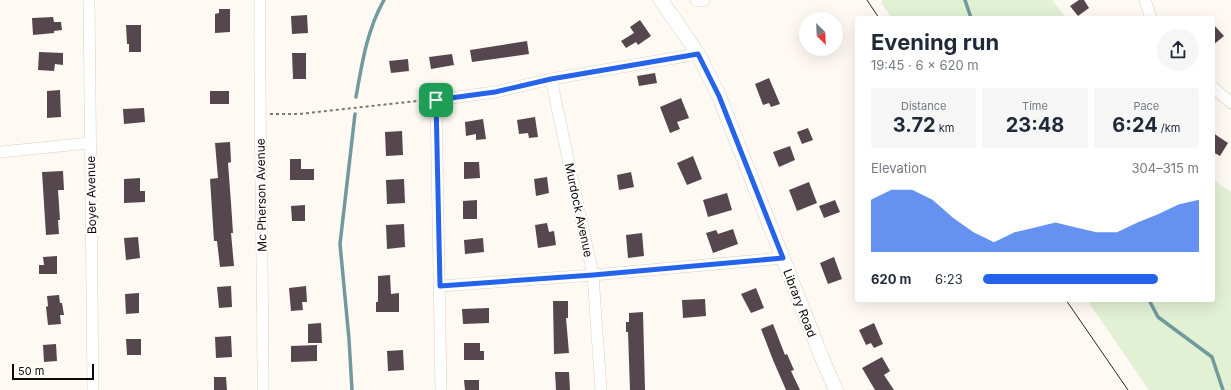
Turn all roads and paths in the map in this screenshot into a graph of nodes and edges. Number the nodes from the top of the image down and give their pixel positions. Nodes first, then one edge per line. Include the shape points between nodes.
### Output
1 (89, 0) edge
2 (260, 0) edge
3 (661, 0) edge
4 (696, 0) edge
5 (704, 0) edge
6 (1145, 0) edge
7 (1149, 16) edge
8 (698, 54) junction
9 (551, 79) junction
10 (1215, 89) edge
11 (436, 100) junction
12 (1231, 103) edge
13 (259, 114) junction
14 (90, 143) junction
15 (0, 152) edge
16 (783, 258) junction
17 (593, 275) junction
18 (440, 286) junction
19 (93, 390) edge
20 (263, 390) edge
21 (441, 390) edge
22 (601, 390) edge
23 (836, 390) edge

1 - 14 street, Boyer Avenue
2 - 13 street, Mc Pherson Avenue
3 - 8 main road, Library Road
4 - 5 street
6 - 7 street
8 - 9 street
8 - 16 main road, Library Road via 719,96
9 - 11 street via 495,92
9 - 17 street, Murdock Avenue
10 - 12 street
11 - 13 path via 299,114
11 - 18 street
13 - 20 street, Mc Pherson Avenue
14 - 15 street
14 - 19 street, Boyer Avenue
16 - 17 street
16 - 23 main road, Library Road
17 - 18 street
17 - 22 street, Murdock Avenue
18 - 21 street

